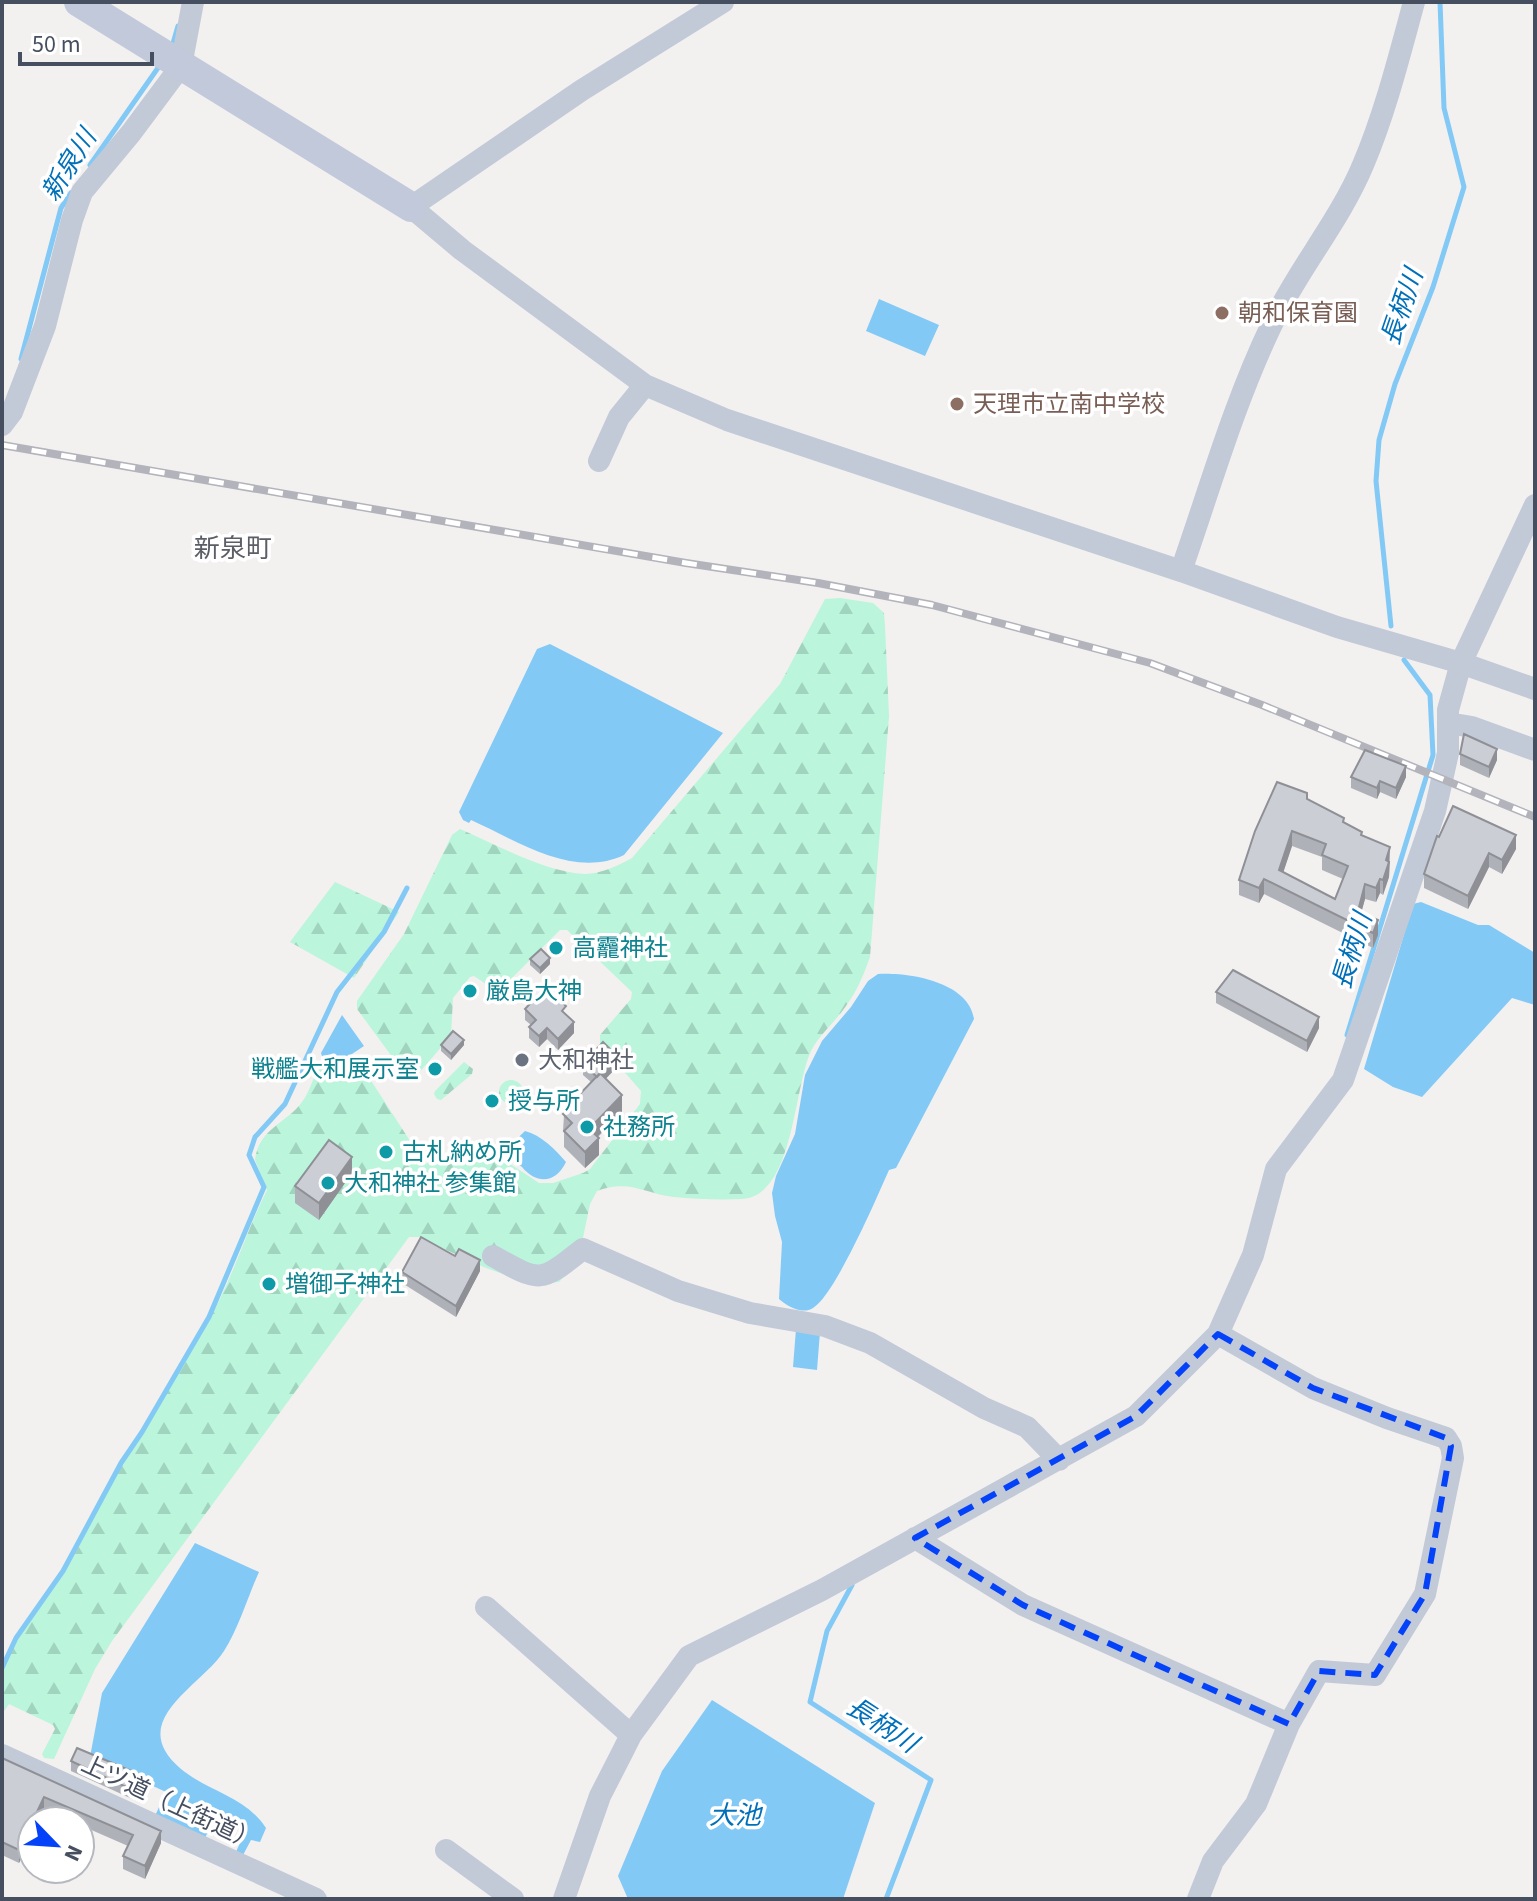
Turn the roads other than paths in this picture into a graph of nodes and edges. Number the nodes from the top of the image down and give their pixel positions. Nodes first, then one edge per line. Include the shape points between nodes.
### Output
1 (79, 2) edge
2 (193, 2) edge
3 (723, 2) edge
4 (1414, 2) edge
5 (170, 60) junction
6 (411, 207) junction
7 (645, 385) junction
8 (2, 425) edge
9 (599, 461) dead end
10 (1535, 505) edge
11 (1181, 571) junction
12 (1461, 663) junction
13 (1535, 689) edge
14 (1448, 723) junction
15 (1535, 750) edge
16 (493, 1256) dead end
17 (1218, 1334) junction
18 (1059, 1460) junction
19 (915, 1538) junction
20 (486, 1607) dead end
21 (1289, 1724) junction
22 (631, 1735) junction
23 (2, 1755) edge
24 (446, 1850) dead end
25 (316, 1899) edge
26 (513, 1899) edge
27 (564, 1899) edge
28 (1198, 1899) edge

1 - 5 street
2 - 5 street
3 - 6 street
4 - 11 street via 1363,167 1273,322 1235,412
5 - 6 street
5 - 8 street via 131,133 82,192 45,326
6 - 7 street
7 - 9 street via 619,417
7 - 11 street via 727,420
10 - 12 street
11 - 12 street via 1337,627
12 - 13 street
12 - 14 street
14 - 15 street
14 - 17 street via 1448,753 1435,811 1343,1080 1276,1169 1253,1255
16 - 18 street via 527,1275 551,1274 583,1249 693,1295 750,1313 825,1326 870,1343 1027,1427
17 - 18 street via 1136,1416
17 - 21 street via 1313,1388 1446,1438 1451,1446 1453,1458 1425,1594 1375,1675 1319,1671
18 - 19 street
19 - 21 street via 1023,1605
19 - 22 street via 689,1656
20 - 22 street
21 - 28 street via 1256,1804 1213,1861
22 - 27 street via 600,1796
23 - 25 street, 上ツ道（上街道）
24 - 26 street

